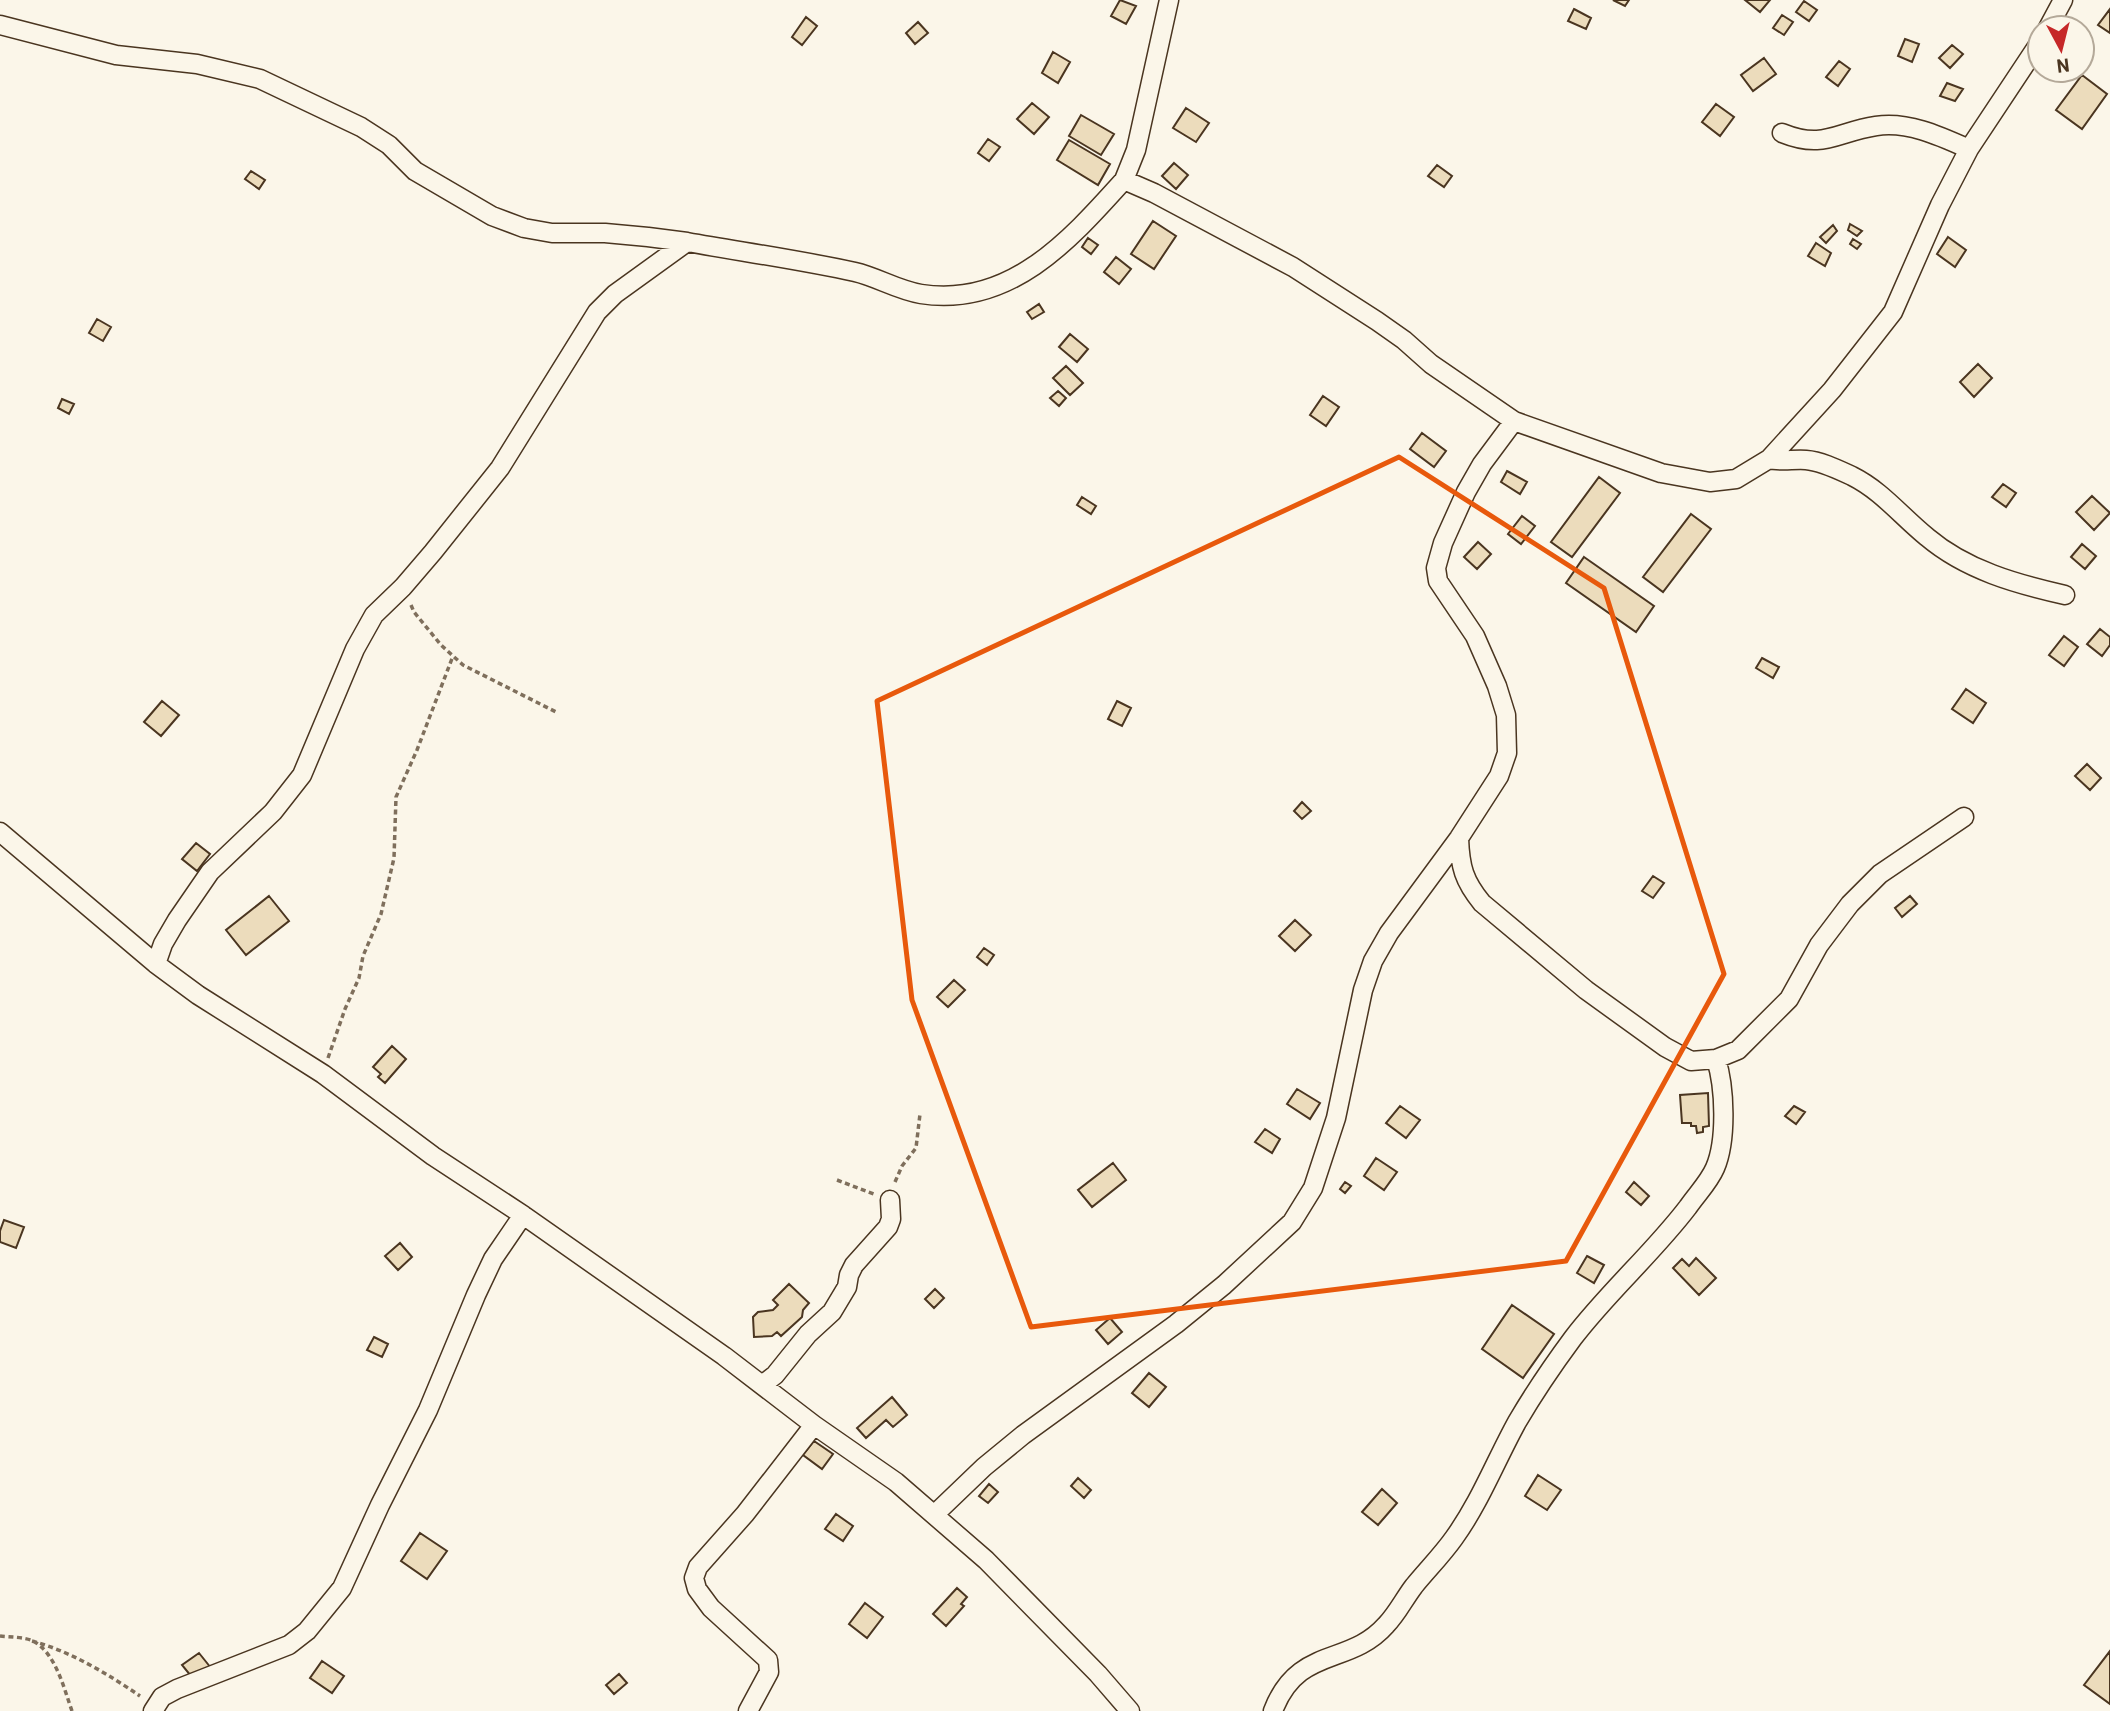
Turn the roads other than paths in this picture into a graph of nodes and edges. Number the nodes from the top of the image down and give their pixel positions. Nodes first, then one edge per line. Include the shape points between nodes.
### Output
1 (1169, 0) edge
2 (0, 24) edge
3 (2026, 63) edge
4 (1782, 133) dead end
5 (1969, 149) junction
6 (1124, 180) junction
7 (687, 242) junction
8 (1514, 421) junction
9 (1796, 430) junction
10 (1769, 459) junction
11 (1809, 460) junction
12 (2065, 595) dead end
13 (1964, 817) dead end
14 (0, 832) edge
15 (1459, 838) junction
16 (156, 964) junction
17 (1716, 1059) junction
18 (891, 1199) road end
19 (523, 1215) junction
20 (762, 1385) junction
21 (814, 1425) junction
22 (935, 1514) junction
23 (153, 1711) edge
24 (748, 1711) edge
25 (1130, 1711) edge
26 (1273, 1711) edge

1 - 6 street via 1136,150
2 - 7 street via 116,55 197,64 260,79 360,127 389,145 415,170 492,216 524,228
3 - 5 street
4 - 5 street via 1818,141 1897,125 1933,133
5 - 9 street via 1893,312
6 - 7 street via 1039,262 1010,282 979,293 924,295 859,273
6 - 8 street via 1293,267 1377,321
7 - 16 street via 597,312 500,468 403,587 374,615 302,775 273,812 210,872 177,920
8 - 10 street via 1661,473 1710,482 1736,479
8 - 15 street via 1466,492 1436,568 1446,597 1475,636 1506,715 1507,753 1499,776
9 - 10 street
9 - 11 street via 1796,441
10 - 11 street
11 - 12 street via 1872,488 1957,558 2024,586
13 - 17 street via 1880,874 1819,945 1789,999 1738,1050
14 - 16 street
15 - 17 street via 1469,887 1503,921 1586,990 1665,1047 1691,1061
15 - 22 street via 1373,961 1325,1154 1314,1188 1292,1222 1224,1285 1023,1435
16 - 19 street
17 - 26 street via 1722,1079 1721,1148 1711,1176 1574,1336 1517,1423 1454,1538 1388,1623 1372,1640 1294,1675
18 - 20 street via 888,1227 854,1265 832,1312
19 - 20 street
19 - 23 street via 493,1259 423,1422 342,1588 307,1631 289,1645 177,1689 162,1697
20 - 21 street
21 - 22 street
21 - 24 street via 698,1567 694,1578 696,1589 711,1608 768,1660 769,1672
22 - 25 street via 986,1560

